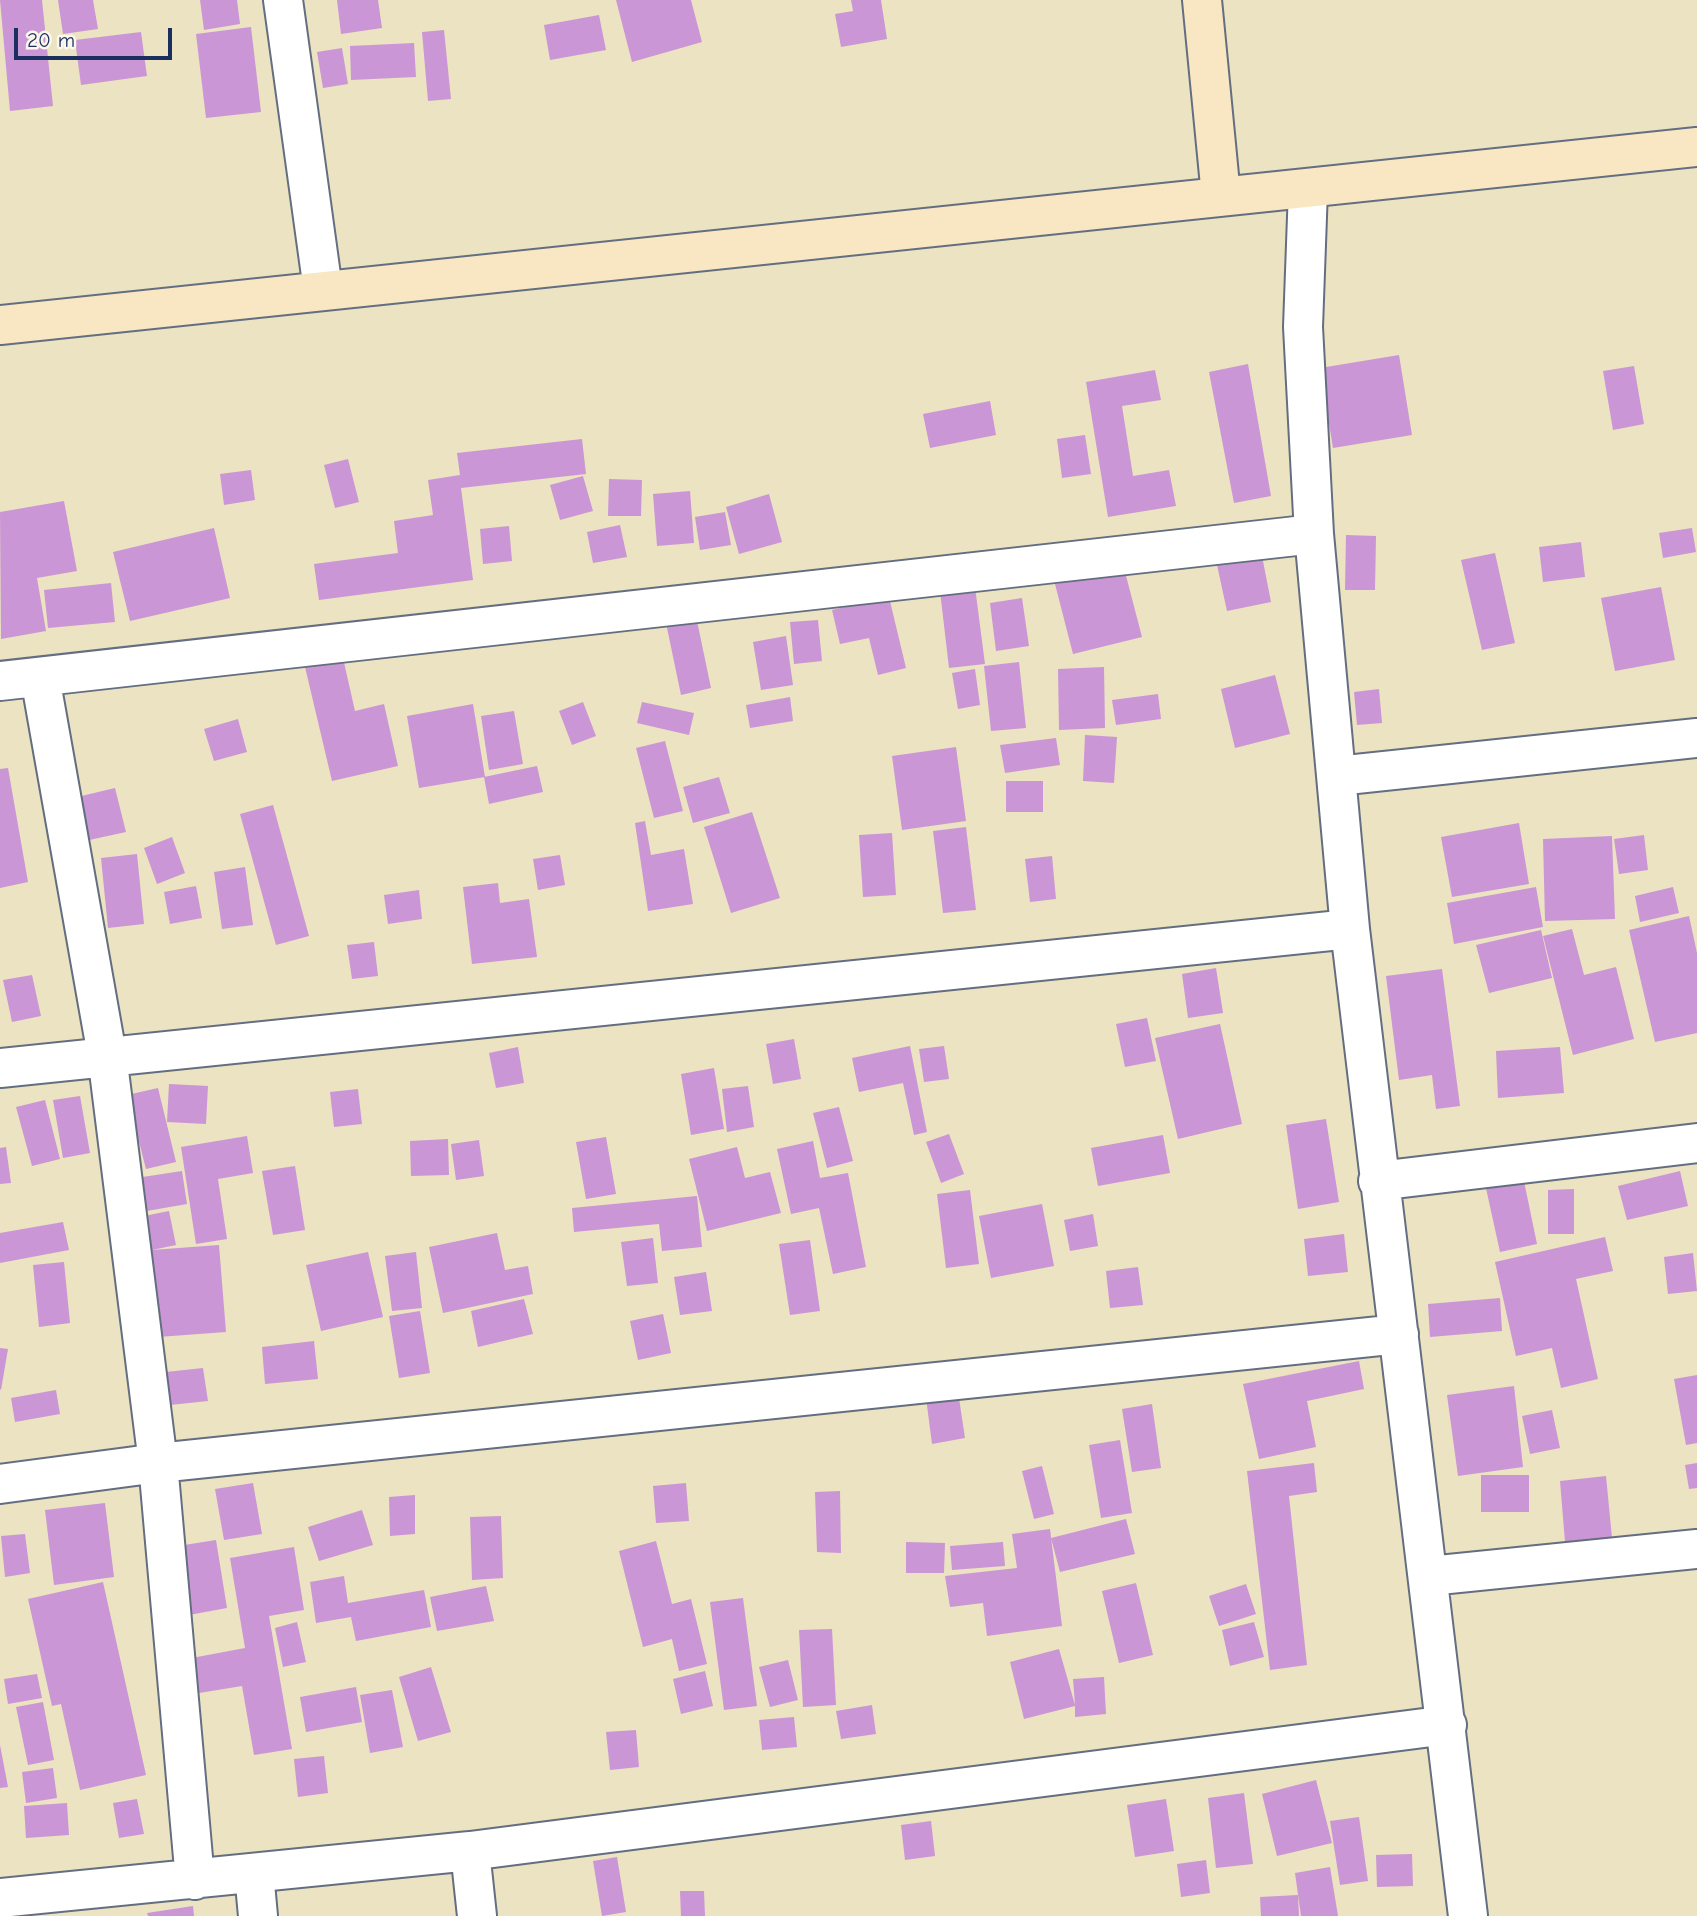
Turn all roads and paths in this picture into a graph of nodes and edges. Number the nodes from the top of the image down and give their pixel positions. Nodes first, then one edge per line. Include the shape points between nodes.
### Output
1 (283, 0) edge
2 (1202, 0) edge
3 (1697, 147) edge
4 (1308, 189) junction
5 (1221, 196) junction
6 (323, 290) junction
7 (0, 325) edge
8 (1314, 534) junction
9 (40, 677) junction
10 (0, 681) edge
11 (1697, 738) edge
12 (1337, 776) junction
13 (1350, 929) junction
14 (107, 1055) junction
15 (0, 1068) edge
16 (1697, 1143) edge
17 (1378, 1181) junction
18 (1399, 1334) junction
19 (158, 1463) junction
20 (0, 1483) edge
21 (1697, 1549) edge
22 (1429, 1576) junction
23 (1447, 1725) junction
24 (470, 1851) junction
25 (254, 1873) junction
26 (195, 1880) junction
27 (0, 1898) edge
28 (258, 1916) edge
29 (477, 1916) edge
30 (1468, 1916) edge

1 - 6 street
2 - 5 main road
3 - 4 main road
4 - 5 main road
4 - 8 street via 1303,327
5 - 6 main road
6 - 7 main road
8 - 9 street
8 - 12 street
9 - 10 street
9 - 14 street
11 - 12 street
12 - 13 street
13 - 14 street
13 - 17 street
14 - 15 street
14 - 19 street
16 - 17 street
17 - 18 street
18 - 19 street
18 - 22 street
19 - 20 street
19 - 26 street
21 - 22 street
22 - 23 street
23 - 24 street
23 - 30 street
24 - 25 street
24 - 29 street
25 - 26 street
25 - 28 street
26 - 27 street

